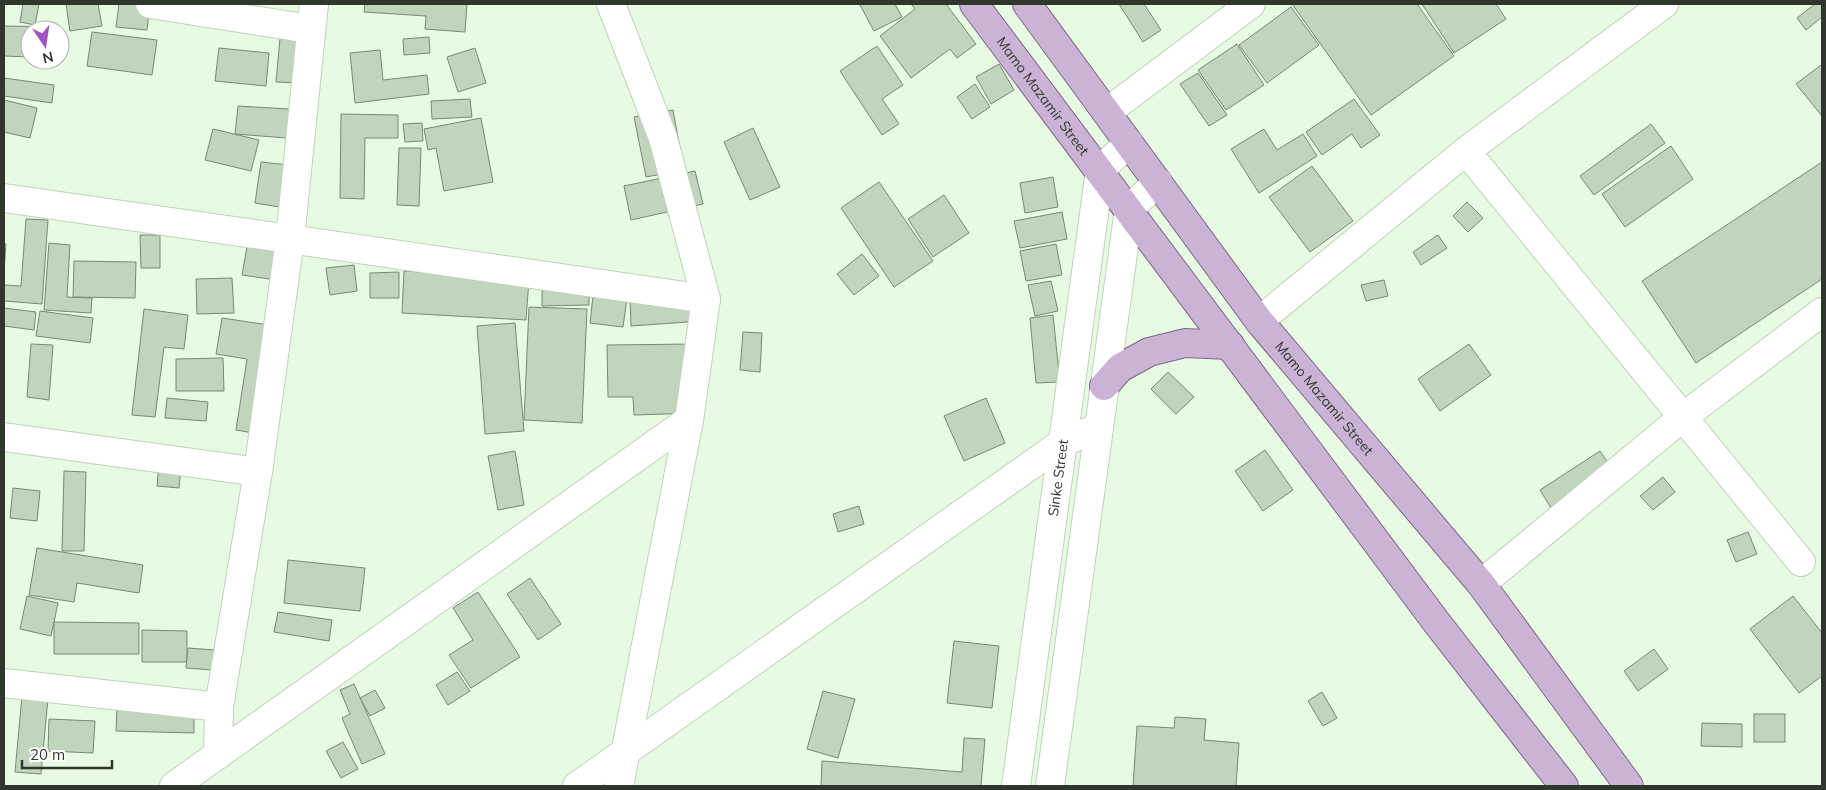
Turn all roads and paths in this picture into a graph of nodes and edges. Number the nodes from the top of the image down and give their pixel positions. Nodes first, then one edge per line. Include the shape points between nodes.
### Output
1 (150, 4) edge
2 (611, 4) edge
3 (974, 4) edge
4 (1027, 4) edge
5 (1251, 4) edge
6 (1664, 4) edge
7 (312, 16) edge
8 (1107, 112) junction
9 (1129, 143) junction
10 (1466, 151) junction
11 (1100, 170) junction
12 (1158, 182) junction
13 (4, 198) edge
14 (1129, 209) junction
15 (290, 239) junction
16 (706, 299) junction
17 (1822, 312) edge
18 (1259, 321) junction
19 (1230, 346) junction
20 (1104, 386) junction
21 (1683, 417) junction
22 (689, 420) junction
23 (1098, 427) junction
24 (4, 437) edge
25 (1062, 443) junction
26 (258, 472) junction
27 (1801, 562) dead end
28 (1481, 584) junction
29 (4, 683) edge
30 (219, 707) junction
31 (624, 751) junction
32 (218, 754) junction
33 (174, 786) edge
34 (577, 786) edge
35 (619, 786) edge
36 (1016, 786) edge
37 (1050, 786) edge
38 (1564, 786) edge
39 (1629, 786) edge

1 - 7 street
2 - 16 street via 663,138
3 - 11 main road, Mamo Mazamir Street
4 - 8 main road, Mamo Mazamir Street
5 - 8 street
6 - 10 street
7 - 15 street
8 - 9 main road, Mamo Mazamir Street
9 - 11 street
9 - 12 main road, Mamo Mazamir Street
10 - 18 street
10 - 21 street
11 - 14 main road, Mamo Mazamir Street
11 - 25 street, Sinke Street
12 - 14 street
12 - 18 main road, Mamo Mazamir Street
13 - 15 street
14 - 19 main road, Mamo Mazamir Street
14 - 20 street
15 - 16 street
15 - 26 street
16 - 22 street
17 - 21 street
18 - 28 main road, Mamo Mazamir Street
19 - 20 main road via 1185,343 1149,352 1120,368
19 - 38 main road, Mamo Mazamir Street via 1437,623
20 - 23 street
21 - 27 street
21 - 28 street
22 - 31 street
22 - 32 street
23 - 25 street
23 - 37 street
24 - 26 street
25 - 31 street
25 - 36 street, Sinke Street
26 - 30 street
28 - 39 main road, Mamo Mazamir Street
29 - 30 street
30 - 32 street
31 - 34 street
31 - 35 street
32 - 33 street

